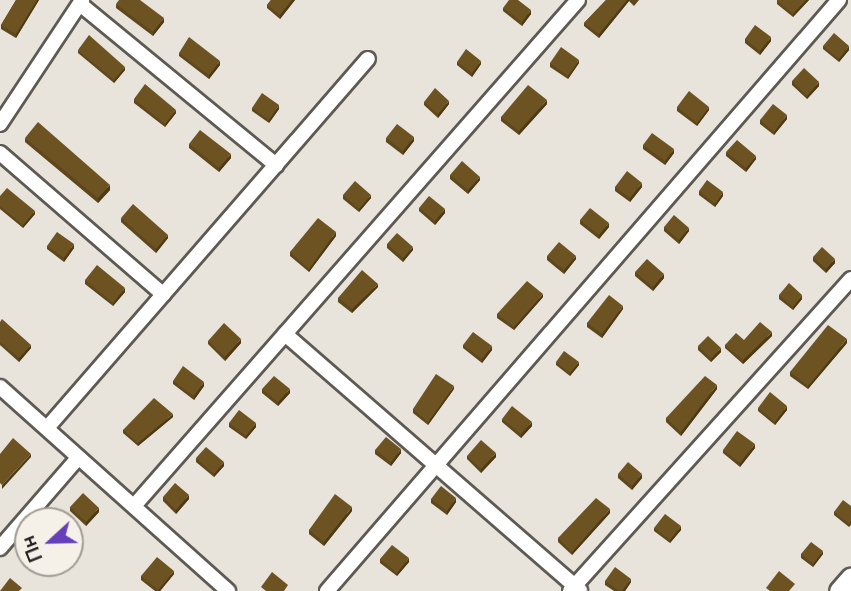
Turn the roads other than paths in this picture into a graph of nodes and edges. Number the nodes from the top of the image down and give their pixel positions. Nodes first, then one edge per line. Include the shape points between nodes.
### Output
1 (578, 0) edge
2 (839, 0) edge
3 (81, 2) edge
4 (368, 59) dead end
5 (0, 124) edge
6 (0, 153) edge
7 (276, 165) junction
8 (851, 279) edge
9 (163, 294) junction
10 (285, 334) junction
11 (0, 387) edge
12 (47, 428) junction
13 (78, 458) junction
14 (437, 464) junction
15 (134, 506) junction
16 (0, 548) edge
17 (851, 578) edge
18 (576, 589) edge
19 (228, 591) edge
20 (327, 591) edge
21 (839, 591) edge

1 - 10 street
2 - 14 street
3 - 5 street
3 - 7 street
4 - 7 street
6 - 9 street
7 - 9 street
8 - 18 street
9 - 12 street
10 - 14 street
10 - 15 street
11 - 12 street
12 - 13 street
13 - 15 street
13 - 16 street
14 - 18 street
14 - 20 street
15 - 19 street
17 - 21 street

